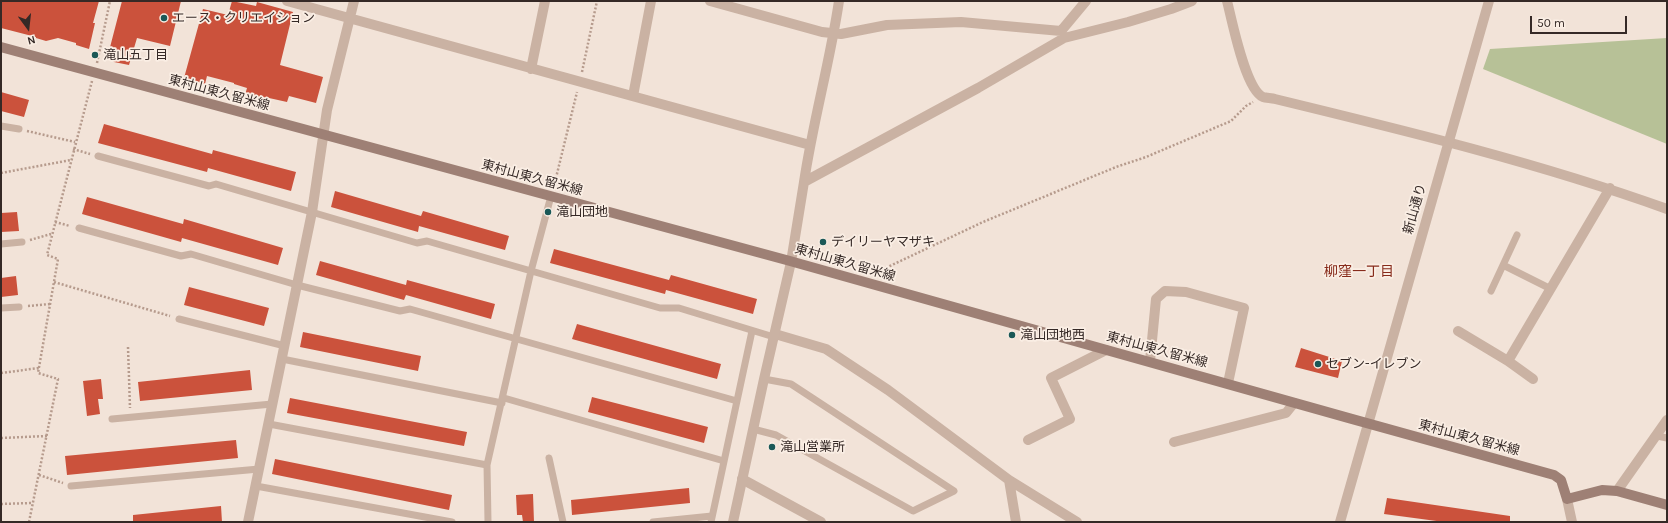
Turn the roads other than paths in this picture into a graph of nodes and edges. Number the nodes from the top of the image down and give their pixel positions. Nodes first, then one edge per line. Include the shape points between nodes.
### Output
1 (287, 1) edge
2 (354, 1) edge
3 (545, 1) edge
4 (651, 1) edge
5 (710, 1) edge
6 (839, 1) edge
7 (1086, 1) edge
8 (1192, 1) edge
9 (1227, 1) edge
10 (1489, 1) edge
11 (350, 18) junction
12 (834, 34) junction
13 (1063, 34) junction
14 (1, 47) edge
15 (531, 68) junction
16 (633, 96) junction
17 (1, 126) edge
18 (19, 129) road end
19 (323, 134) junction
20 (1448, 141) junction
21 (810, 145) junction
22 (98, 156) road end
23 (804, 182) junction
24 (1610, 188) junction
25 (551, 196) junction
26 (1667, 209) edge
27 (312, 212) junction
28 (79, 228) road end
29 (1517, 235) dead end
30 (22, 242) road end
31 (1, 244) edge
32 (791, 262) junction
33 (1503, 265) junction
34 (531, 271) junction
35 (297, 285) junction
36 (1551, 289) junction
37 (1491, 291) dead end
38 (19, 306) road end
39 (1, 308) edge
40 (179, 319) road end
41 (752, 331) junction
42 (1458, 331) dead end
43 (774, 336) junction
44 (517, 339) junction
45 (284, 346) junction
46 (1106, 350) junction
47 (282, 359) junction
48 (1150, 361) junction
49 (1508, 361) junction
50 (764, 379) junction
51 (1533, 379) dead end
52 (1228, 383) junction
53 (503, 401) junction
54 (737, 401) junction
55 (1294, 403) junction
56 (272, 404) junction
57 (112, 419) dead end
58 (1667, 420) edge
59 (269, 424) junction
60 (1368, 424) junction
61 (753, 429) junction
62 (1662, 437) edge
63 (1028, 440) dead end
64 (1174, 442) dead end
65 (549, 458) dead end
66 (724, 461) junction
67 (487, 465) junction
68 (259, 469) junction
69 (742, 479) junction
70 (1009, 480) junction
71 (71, 486) road end
72 (256, 486) junction
73 (1617, 491) junction
74 (1567, 498) junction
75 (1667, 505) edge
76 (711, 519) edge
77 (248, 522) edge
78 (452, 522) edge
79 (488, 522) edge
80 (563, 522) edge
81 (653, 522) edge
82 (733, 522) edge
83 (821, 522) edge
84 (1016, 522) edge
85 (1077, 522) edge
86 (1340, 522) edge
87 (1572, 522) edge

1 - 11 street
2 - 11 street
3 - 15 street
4 - 16 street
5 - 12 street
6 - 12 street
7 - 13 street
8 - 13 street via 1128,22
9 - 20 street via 1247,75 1252,86 1262,97
10 - 20 street, 新山通り
11 - 15 street
11 - 19 street
12 - 13 street via 887,25 961,22
12 - 21 street
13 - 23 street via 978,88
14 - 19 main road, 東村山東久留米線
15 - 16 street
16 - 21 street
17 - 18 lane
19 - 25 main road, 東村山東久留米線
19 - 27 street
20 - 24 street
20 - 60 street, 新山通り
21 - 23 street
22 - 27 lane via 209,186 216,184
23 - 32 street
24 - 26 street
24 - 36 street
25 - 32 main road, 東村山東久留米線
25 - 34 lane
27 - 34 lane
27 - 35 street
28 - 35 lane via 181,256 191,254
29 - 33 lane
30 - 31 lane
32 - 43 street
32 - 46 main road, 東村山東久留米線
33 - 36 lane
33 - 37 lane
34 - 41 lane via 660,308 679,308
34 - 44 lane
35 - 44 lane via 400,311 410,310
35 - 45 street
36 - 49 street
38 - 39 lane
40 - 45 lane
41 - 43 lane
41 - 54 lane
42 - 49 street
43 - 50 street
43 - 70 street via 826,349 888,390
44 - 53 lane
44 - 54 lane
45 - 47 street
46 - 48 main road, 東村山東久留米線
46 - 63 street via 1050,378 1070,419
47 - 53 lane
47 - 56 street
48 - 52 main road, 東村山東久留米線
48 - 52 street via 1156,299 1165,291 1186,292 1244,308
49 - 51 street
50 - 61 street
50 - 61 lane via 792,384 954,491 914,511 776,435
52 - 55 main road, 東村山東久留米線
53 - 66 lane
53 - 67 lane
54 - 66 lane
55 - 60 main road, 東村山東久留米線
55 - 64 street via 1286,413
56 - 57 lane
56 - 59 street
58 - 62 street
59 - 67 lane
59 - 68 street
60 - 74 main road, 東村山東久留米線 via 1554,475 1561,480
60 - 86 street, 新山通り
61 - 69 street
62 - 73 street
65 - 80 lane
66 - 76 lane
67 - 79 lane
68 - 71 lane
68 - 72 street
69 - 82 street
69 - 83 street
70 - 84 street
70 - 85 street
72 - 77 street
72 - 78 lane
73 - 74 main road via 1602,490
73 - 75 main road
74 - 87 street
76 - 81 lane

